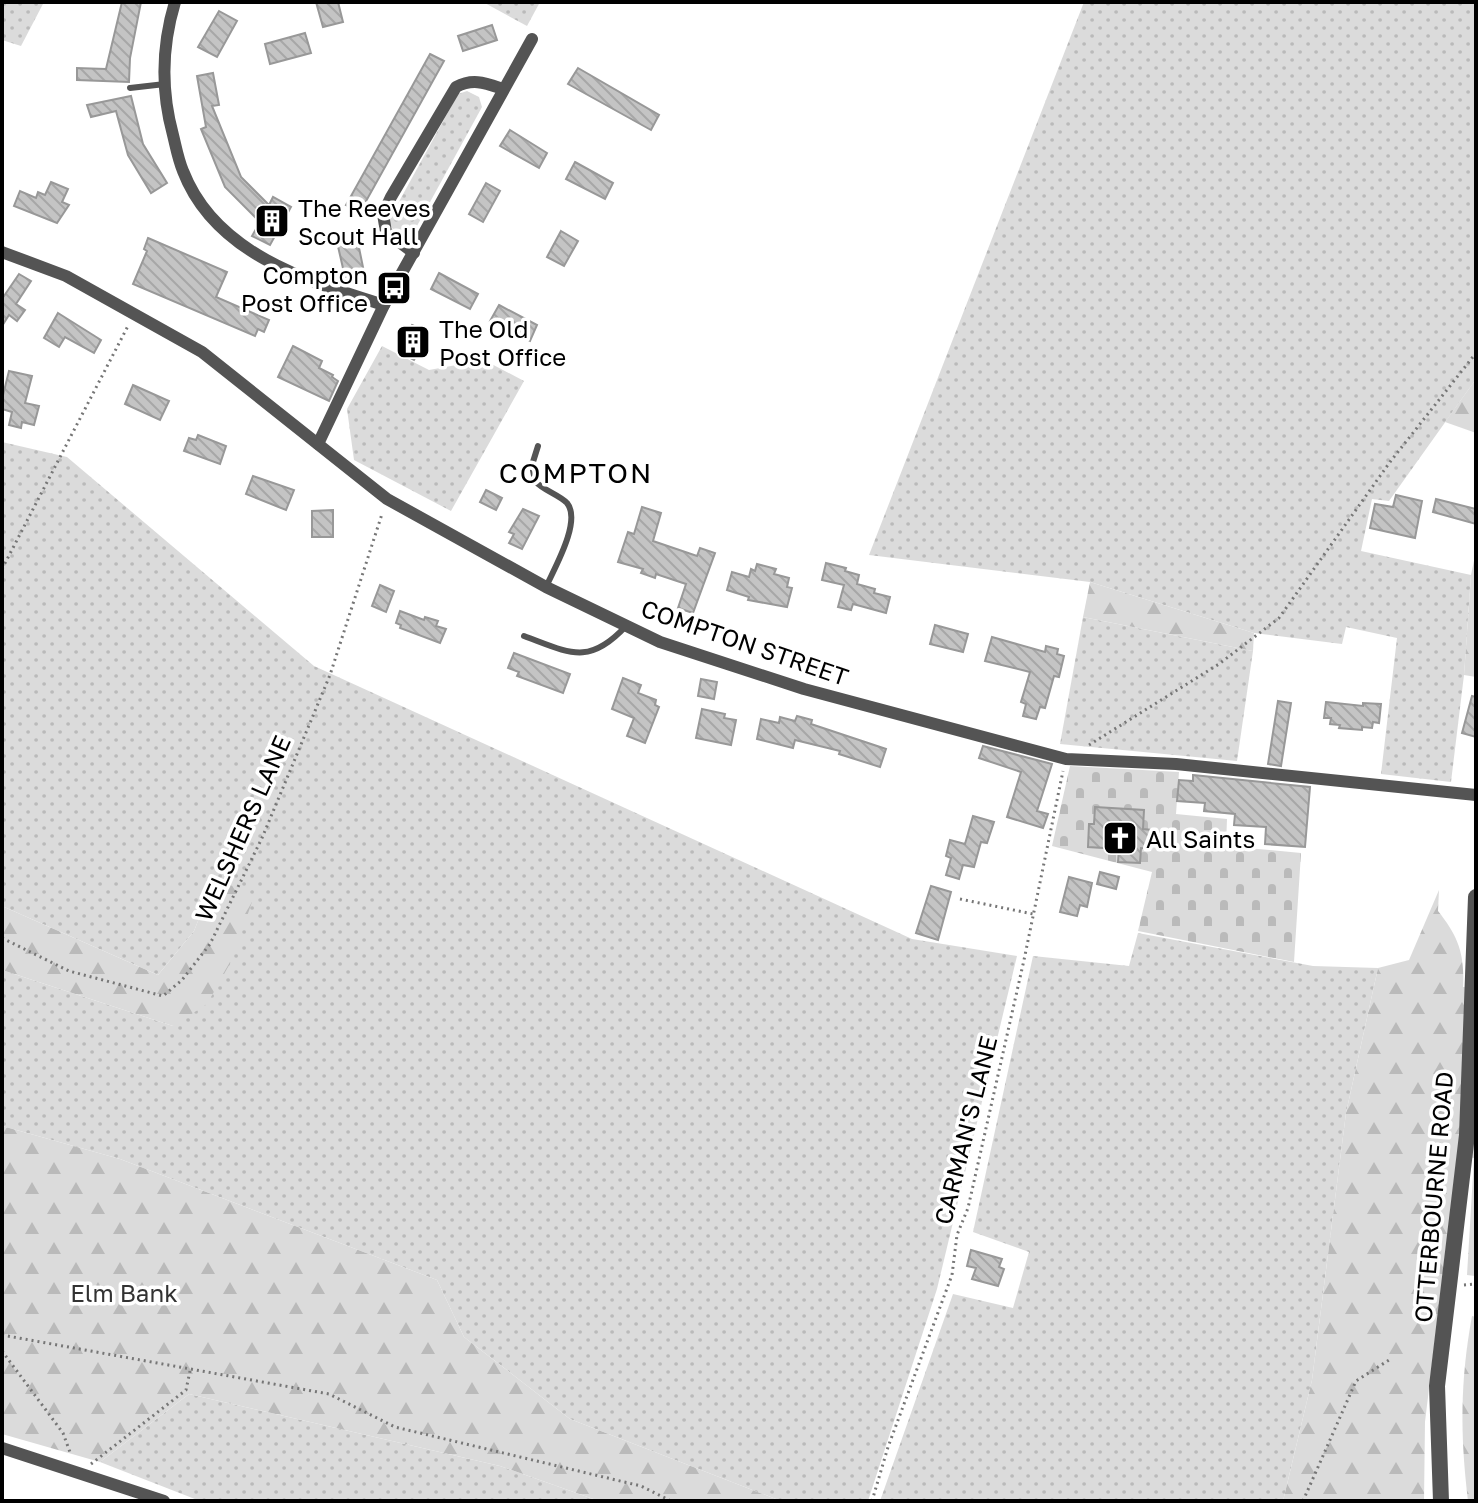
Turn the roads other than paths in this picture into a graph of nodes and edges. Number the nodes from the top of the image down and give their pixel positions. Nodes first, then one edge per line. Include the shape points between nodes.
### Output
1 (175, 2) edge
2 (532, 39) dead end
3 (165, 84) junction
4 (130, 88) dead end
5 (503, 89) junction
6 (2, 252) edge
7 (414, 253) junction
8 (384, 305) junction
9 (318, 444) junction
10 (538, 446) dead end
11 (546, 587) junction
12 (626, 626) junction
13 (524, 636) dead end
14 (1476, 795) edge
15 (1476, 897) edge
16 (2, 1448) edge
17 (164, 1501) edge
18 (1441, 1501) edge

1 - 3 street
2 - 5 street
3 - 4 lane
3 - 8 street via 183,171 202,207 220,226 277,267
5 - 7 street
5 - 7 street via 481,81 456,87 391,197 383,214 386,232
6 - 9 street, COMPTON STREET via 66,276 202,352
7 - 8 street
8 - 9 street
9 - 11 street, COMPTON STREET via 387,499
10 - 11 lane via 535,481 571,511 569,533
11 - 12 street, COMPTON STREET
12 - 13 lane via 592,652 567,651
12 - 14 street, COMPTON STREET via 804,689 1066,759 1176,764
15 - 18 street, OTTERBOURNE ROAD via 1467,1135 1437,1386
16 - 17 street

